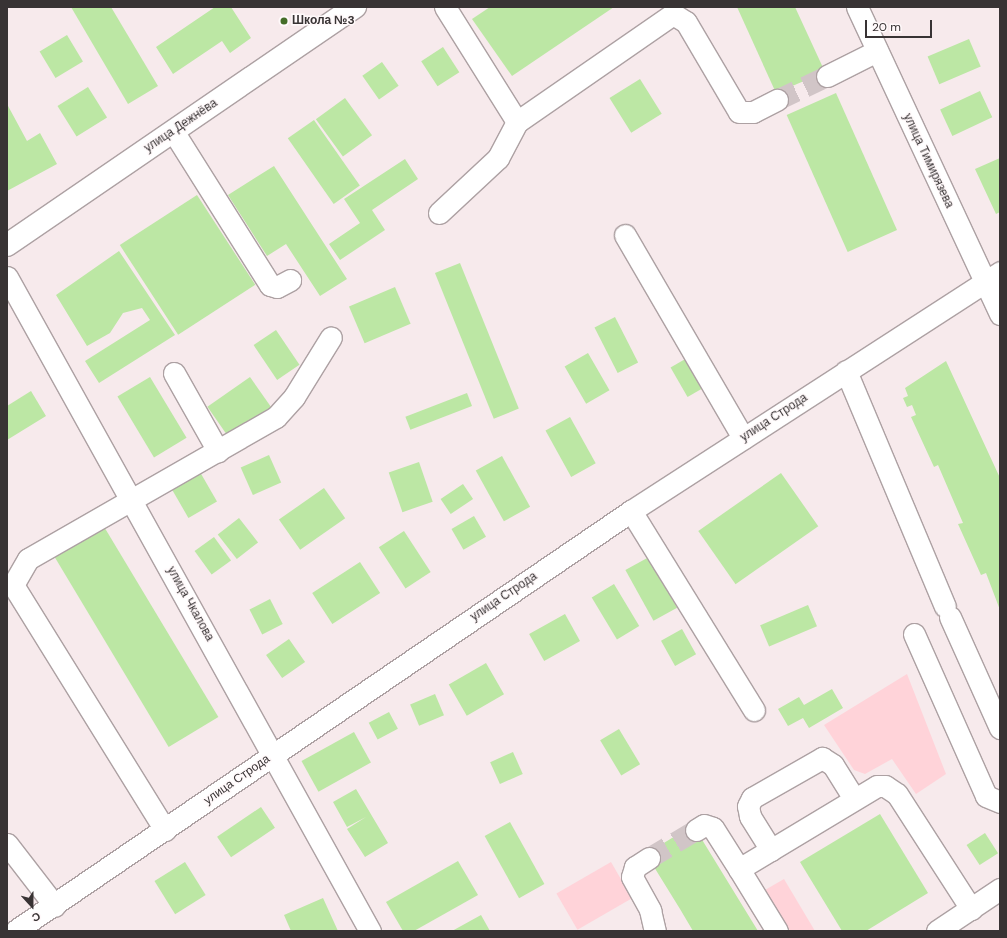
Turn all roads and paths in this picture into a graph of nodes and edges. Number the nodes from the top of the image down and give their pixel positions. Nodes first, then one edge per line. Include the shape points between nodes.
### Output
1 (355, 7) edge
2 (445, 7) edge
3 (857, 7) edge
4 (877, 51) junction
5 (827, 76) tunnel mouth
6 (777, 100) tunnel mouth
7 (517, 122) junction
8 (173, 131) junction
9 (438, 213) dead end
10 (625, 235) dead end
11 (7, 245) edge
12 (7, 277) edge
13 (992, 277) edge
14 (290, 280) dead end
15 (1000, 314) edge
16 (331, 337) dead end
17 (846, 371) junction
18 (174, 373) dead end
19 (743, 438) junction
20 (218, 451) junction
21 (131, 499) junction
22 (630, 511) junction
23 (914, 634) dead end
24 (754, 710) dead end
25 (1000, 728) edge
26 (274, 754) junction
27 (854, 799) junction
28 (1000, 802) edge
29 (165, 830) junction
30 (696, 830) tunnel mouth
31 (7, 844) edge
32 (771, 850) junction
33 (649, 858) tunnel mouth
34 (739, 869) junction
35 (1000, 889) edge
36 (55, 906) junction
37 (970, 908) junction
38 (15, 931) edge
39 (370, 931) edge
40 (655, 931) edge
41 (777, 931) edge
42 (937, 931) edge

1 - 8 main road, улица Дежнёва
2 - 7 street
3 - 4 street, улица Тимирязева
4 - 5 street
4 - 13 street, улица Тимирязева
6 - 7 street via 753,112 739,112 686,22 673,14
7 - 9 street via 498,158
8 - 11 main road, улица Дежнёва
8 - 14 street via 270,285 277,287
10 - 19 street
12 - 21 street, улица Чкалова
13 - 15 street, улица Тимирязева
13 - 17 street, улица Строда
16 - 20 street via 294,397 276,417
17 - 19 street, улица Строда
17 - 25 street
18 - 20 street
19 - 22 street, улица Строда
20 - 21 street
21 - 26 street, улица Чкалова
21 - 29 street via 28,559 13,585
22 - 24 street
22 - 26 street, улица Строда
23 - 28 street via 986,796
26 - 29 street, улица Строда
26 - 39 street, улица Чкалова
27 - 32 street
27 - 32 street via 834,765 822,758 752,798 748,806 750,816
27 - 37 street via 877,786 885,786 897,794
29 - 36 street, улица Строда
30 - 34 street via 704,825 714,828
31 - 36 street
32 - 34 street
33 - 40 street via 634,867 632,877 650,910
34 - 41 street
35 - 37 street
36 - 38 street, улица Строда
37 - 42 street

